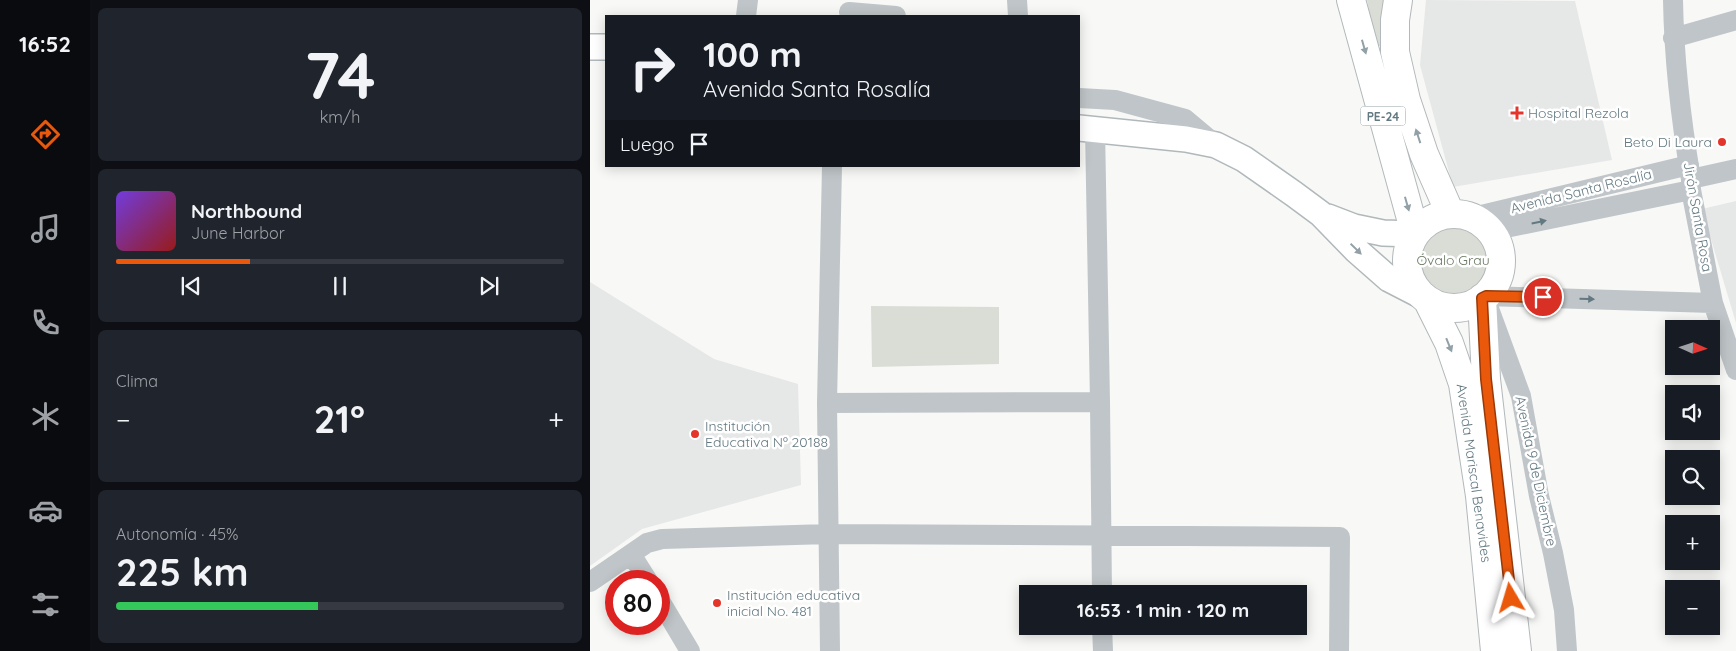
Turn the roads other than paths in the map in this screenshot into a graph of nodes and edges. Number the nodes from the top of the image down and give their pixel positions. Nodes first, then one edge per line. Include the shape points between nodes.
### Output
1 (748, 0) edge
2 (1017, 0) edge
3 (1351, 0) edge
4 (1398, 0) edge
5 (1673, 0) edge
6 (849, 12) dead end
7 (746, 15) edge
8 (884, 15) edge
9 (1018, 15) edge
10 (1736, 20) edge
11 (1674, 38) junction
12 (590, 47) edge
13 (605, 47) edge
14 (1080, 98) edge
15 (1087, 128) edge
16 (1216, 145) junction
17 (832, 167) edge
18 (1736, 169) edge
19 (1691, 178) junction
20 (1321, 214) junction
21 (1472, 220) junction
22 (1415, 233) junction
23 (1484, 297) junction
24 (1426, 299) junction
25 (1713, 303) junction
26 (1736, 370) edge
27 (1100, 402) junction
28 (827, 403) junction
29 (828, 534) junction
30 (1101, 536) junction
31 (631, 554) junction
32 (641, 570) edge
33 (590, 582) edge
34 (1102, 585) edge
35 (670, 617) edge
36 (1102, 635) edge
37 (690, 651) edge
38 (830, 651) edge
39 (1102, 651) edge
40 (1339, 651) edge
41 (1495, 651) edge
42 (1517, 651) edge
43 (1567, 651) edge

1 - 7 street
2 - 9 street
3 -> 22 highway, PE-24
21 -> 4 highway, PE-24 via 1424,154 1406,100 1395,52
5 - 11 street, Jirón Santa Rosa
6 - 8 street
10 - 11 street
11 - 19 street, Jirón Santa Rosa
12 - 13 main road
14 - 16 street via 1115,100 1185,119
15 - 16 main road via 1186,138
15 - 27 street
16 - 20 main road via 1244,159
17 - 28 street
18 - 19 street, Avenida Santa Rosalía
19 - 21 street, Avenida Santa Rosalía
19 - 25 street, Jirón Santa Rosa
20 - 22 main road via 1354,227 1383,233
20 -> 24 main road via 1389,279
21 - 22 highway via 1437,216
21 - 23 highway via 1498,244 1501,257 1495,284
22 - 24 highway via 1407,256 1407,269 1411,282
23 - 24 highway via 1476,303 1452,308
23 -> 25 street
23 - 42 highway, Avenida Mariscal Benavides via 1486,379
23 - 43 street, Avenida 9 de Diciembre via 1521,396 1564,610
24 -> 41 highway, Avenida Mariscal Benavides via 1449,343 1463,384 1480,496
25 - 26 street, Jirón Santa Rosa
27 - 28 street
27 - 30 street
28 - 29 street
29 - 30 street
29 - 31 street via 662,539 647,543
29 - 38 street
30 - 34 street
30 - 40 street via 1340,537
31 - 32 street
31 - 33 street
35 - 37 street
36 - 39 street

